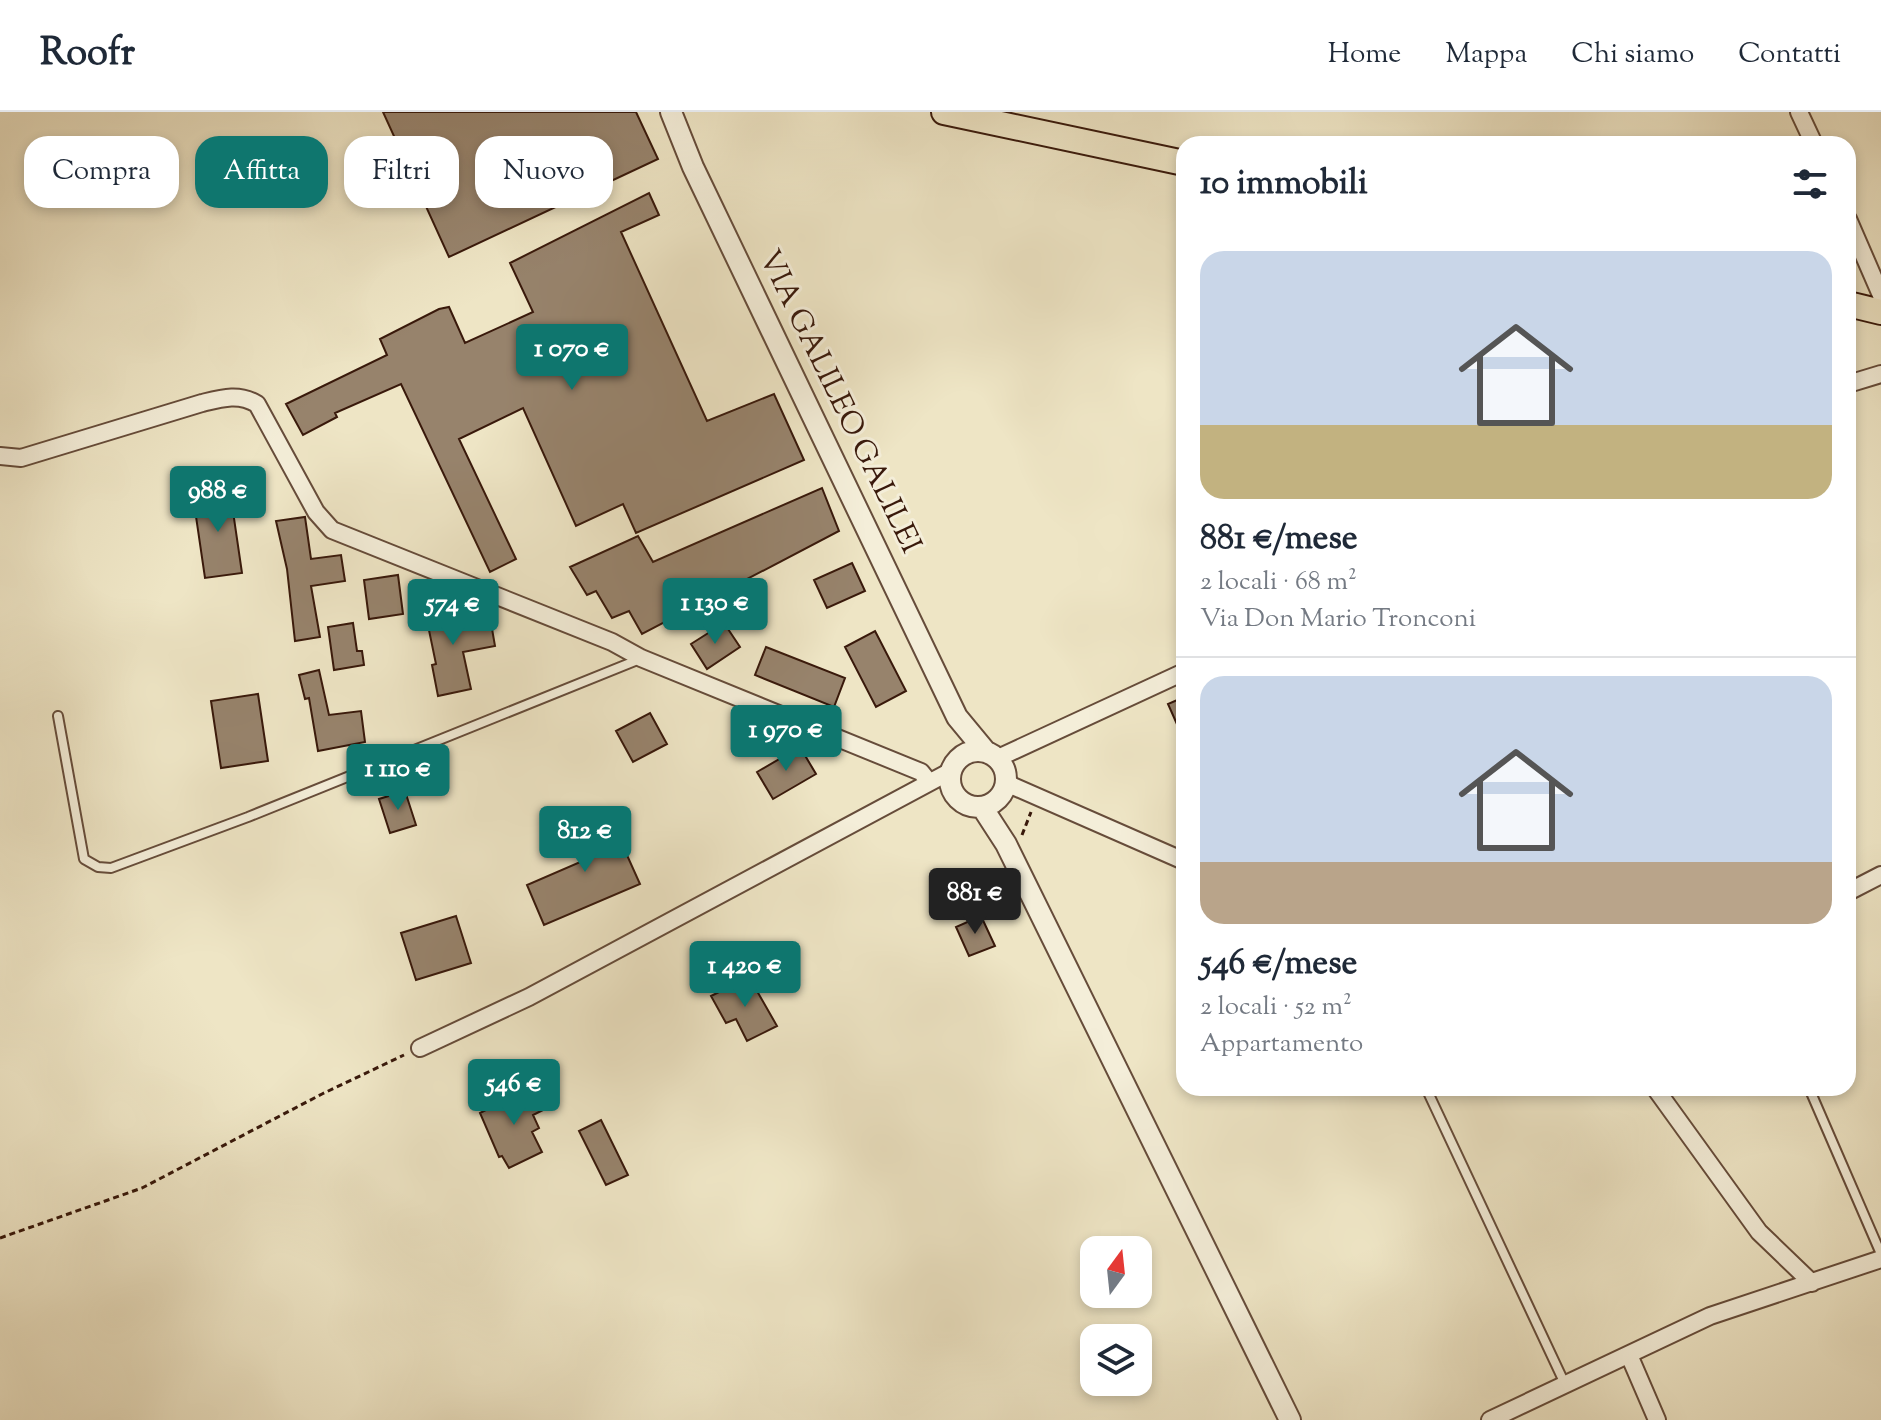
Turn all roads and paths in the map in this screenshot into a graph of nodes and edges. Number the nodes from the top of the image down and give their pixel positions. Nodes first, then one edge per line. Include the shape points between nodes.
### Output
1 (671, 112) edge
2 (944, 112) edge
3 (1799, 112) edge
4 (1810, 136) edge
5 (1176, 161) edge
6 (1856, 230) edge
7 (1873, 254) edge
8 (1881, 295) edge
9 (1856, 306) edge
10 (1881, 312) edge
11 (1881, 374) edge
12 (1856, 382) edge
13 (2, 459) edge
14 (641, 658) junction
15 (1176, 675) edge
16 (58, 716) dead end
17 (957, 717) junction
18 (992, 755) junction
19 (955, 764) junction
20 (929, 782) junction
21 (1004, 790) junction
22 (982, 807) junction
23 (1006, 844) junction
24 (1176, 858) edge
25 (1881, 875) edge
26 (1856, 888) edge
27 (420, 1048) joint
28 (1430, 1096) edge
29 (1661, 1096) edge
30 (1812, 1096) edge
31 (0, 1238) edge
32 (1881, 1256) edge
33 (1812, 1283) junction
34 (1629, 1355) junction
35 (1566, 1385) junction
36 (1290, 1420) edge
37 (1490, 1420) edge
38 (1657, 1420) edge

1 - 17 street, VIA GALILEO GALILEI via 699,181
2 - 5 main road
3 - 4 street
6 - 7 street
7 - 8 street
9 - 10 main road
11 - 12 street
13 - 14 street via 21,458 202,403 246,397 257,404 316,512 332,530
14 - 16 lane via 111,868 84,859
14 - 20 street via 921,772
15 - 18 street
17 - 18 street, VIA GALILEO GALILEI
17 - 19 street, VIA GALILEO GALILEI
18 - 19 street via 967,753
18 - 21 street via 1005,770
19 - 20 street
19 - 22 street via 950,780 956,797
20 - 27 street via 529,997
21 - 22 street
21 - 23 street
21 - 24 street
22 - 23 street
23 - 36 street
25 - 26 street
27 - 31 path via 142,1188
28 - 35 lane
29 - 33 street via 1759,1232
30 - 32 lane
32 - 33 street
33 - 34 street via 1710,1316
34 - 35 street
34 - 38 street
35 - 37 street

